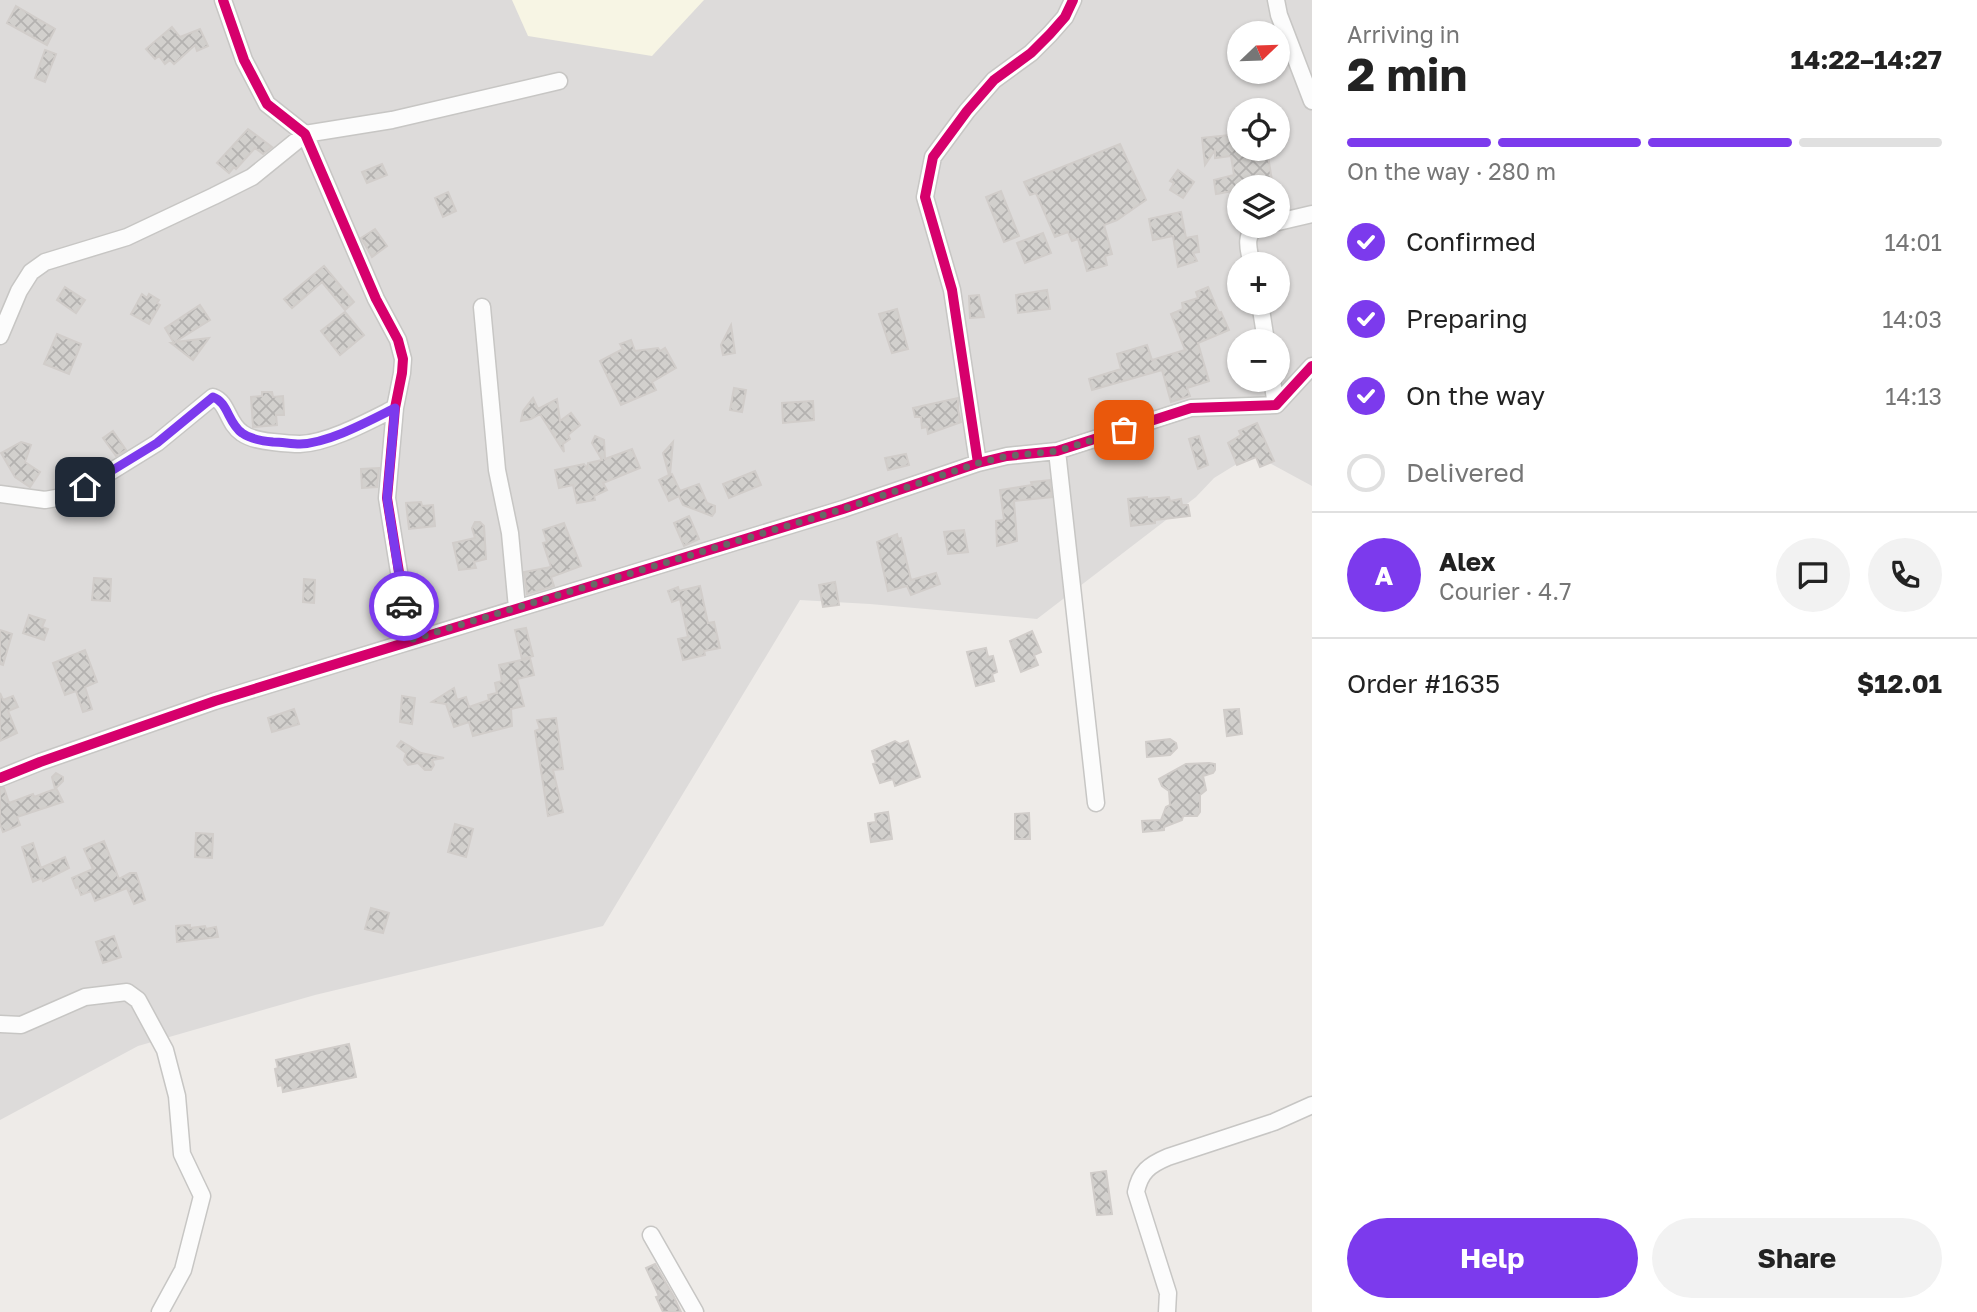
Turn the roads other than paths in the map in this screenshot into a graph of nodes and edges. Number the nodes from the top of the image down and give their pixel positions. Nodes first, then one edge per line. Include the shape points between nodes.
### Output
1 (223, 0) edge
2 (1073, 0) edge
3 (1276, 0) edge
4 (559, 81) dead end
5 (1312, 101) edge
6 (305, 134) junction
7 (1312, 214) edge
8 (1290, 219) edge
9 (482, 307) dead end
10 (0, 336) edge
11 (1311, 370) edge
12 (1274, 392) edge
13 (1276, 405) junction
14 (395, 408) junction
15 (1057, 451) junction
16 (978, 463) junction
17 (0, 494) edge
18 (517, 608) junction
19 (410, 640) junction
20 (0, 778) edge
21 (1096, 803) dead end
22 (0, 1024) edge
23 (1312, 1105) edge
24 (651, 1235) dead end
25 (160, 1312) edge
26 (695, 1312) edge
27 (1167, 1312) edge

1 - 6 street via 244,60 267,104
2 - 16 street via 1050,34 994,80 933,157 925,197 952,290
3 - 5 street
4 - 6 street via 391,120
6 - 10 street via 252,177 214,196 127,237 45,262 31,272 19,291
6 - 14 street via 398,340 403,359
7 - 8 street
9 - 18 street via 497,470 510,533
11 - 13 street
12 - 13 street
13 - 15 street via 1191,408
14 - 17 street via 344,432 302,444 246,436 232,426 225,406 213,397 157,443 73,495 45,500
14 - 19 street via 387,498
15 - 16 street
15 - 21 street
16 - 18 street
18 - 19 street
19 - 20 street via 202,705
22 - 25 street via 21,1025 85,997 127,992 138,1000 165,1050 177,1096 182,1154 202,1196 183,1270
23 - 27 street via 1151,1164 1139,1177 1136,1192 1168,1293
24 - 26 street

